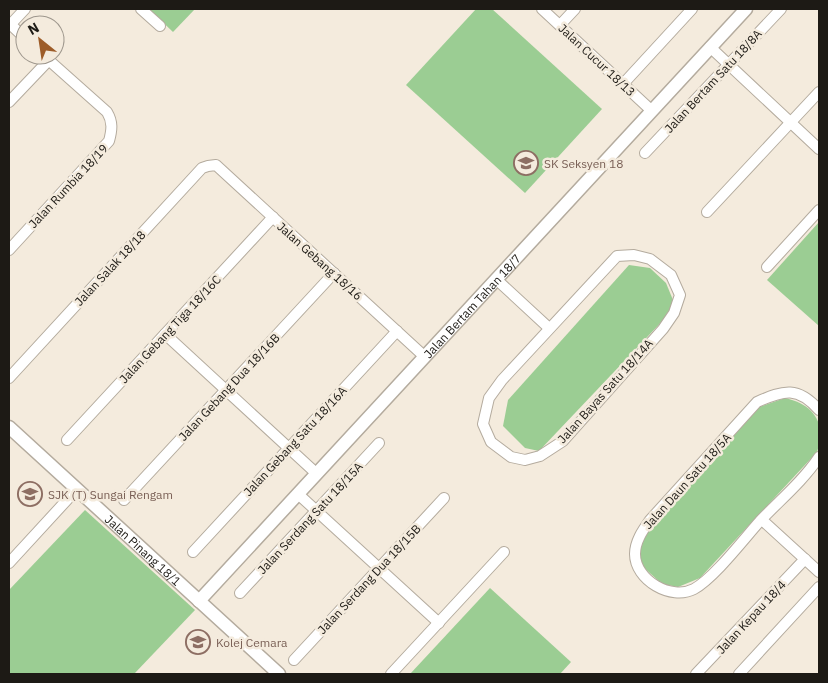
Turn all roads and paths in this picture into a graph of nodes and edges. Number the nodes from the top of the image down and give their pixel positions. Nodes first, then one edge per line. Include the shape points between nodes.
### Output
1 (25, 9) edge
2 (141, 9) edge
3 (542, 9) edge
4 (575, 9) edge
5 (692, 9) edge
6 (746, 9) edge
7 (781, 9) edge
8 (9, 24) edge
9 (560, 25) junction
10 (160, 26) dead end
11 (710, 48) junction
12 (730, 64) junction
13 (39, 65) edge
14 (55, 65) edge
15 (623, 84) junction
16 (819, 92) edge
17 (9, 102) edge
18 (652, 111) junction
19 (791, 122) junction
20 (819, 149) edge
21 (646, 153) dead end
22 (216, 165) joint
23 (819, 210) edge
24 (707, 212) dead end
25 (273, 217) junction
26 (9, 250) edge
27 (767, 267) dead end
28 (334, 273) junction
29 (496, 279) junction
30 (549, 328) junction
31 (397, 331) junction
32 (165, 334) junction
33 (425, 357) junction
34 (9, 378) edge
35 (226, 390) junction
36 (819, 410) edge
37 (9, 427) edge
38 (67, 440) dead end
39 (379, 444) dead end
40 (289, 448) junction
41 (819, 457) edge
42 (317, 474) junction
43 (77, 489) junction
44 (298, 494) junction
45 (444, 498) dead end
46 (124, 500) dead end
47 (316, 511) junction
48 (762, 520) junction
49 (193, 552) dead end
50 (504, 552) dead end
51 (805, 559) junction
52 (9, 563) edge
53 (379, 568) junction
54 (819, 572) edge
55 (819, 587) edge
56 (240, 593) dead end
57 (199, 601) junction
58 (439, 623) junction
59 (294, 660) dead end
60 (279, 674) edge
61 (391, 674) edge
62 (696, 674) edge
63 (738, 674) edge

1 - 8 street
2 - 10 street
3 - 9 street, Jalan Cucur 18/13
4 - 9 street
5 - 15 street
6 - 11 street, Jalan Bertam Tahan 18/7
7 - 12 street, Jalan Bertam Satu 18/8A
9 - 15 street, Jalan Cucur 18/13
11 - 12 street
11 - 18 street, Jalan Bertam Tahan 18/7
12 - 19 street
12 - 21 street, Jalan Bertam Satu 18/8A
13 - 17 street
14 - 26 street, Jalan Rumbia 18/19 via 107,112 112,130 109,141
15 - 18 street, Jalan Cucur 18/13
16 - 19 street
18 - 29 street, Jalan Bertam Tahan 18/7
19 - 20 street
19 - 24 street
22 - 25 street, Jalan Gebang 18/16
22 - 34 street, Jalan Salak 18/18 via 202,168
23 - 27 street
25 - 28 street, Jalan Gebang 18/16
25 - 32 street, Jalan Gebang Tiga 18/16C
28 - 31 street, Jalan Gebang 18/16
28 - 35 street, Jalan Gebang Dua 18/16B
29 - 30 street
29 - 33 street, Jalan Bertam Tahan 18/7
30 - 30 street, Jalan Bayas Satu 18/14A via 617,256 634,255 650,259 671,275 680,295 674,313 663,328 563,441 540,456 525,460 511,457 491,442 483,424 489,398
31 - 33 street, Jalan Gebang 18/16
31 - 40 street, Jalan Gebang Satu 18/16A
32 - 35 street
32 - 38 street, Jalan Gebang Tiga 18/16C
33 - 42 street, Jalan Bertam Tahan 18/7
35 - 40 street
35 - 46 street, Jalan Gebang Dua 18/16B
36 - 48 street, Jalan Daun Satu 18/5A via 800,394 788,392 757,402 639,535 635,554 638,568 662,590 675,593 692,590 706,580
37 - 43 street, Jalan Pinang 18/1
39 - 47 street, Jalan Serdang Satu 18/15A
40 - 42 street
40 - 49 street, Jalan Gebang Satu 18/16A
41 - 48 street, Jalan Daun Satu 18/5A
42 - 44 street, Jalan Bertam Tahan 18/7
43 - 52 street
43 - 57 street, Jalan Pinang 18/1
44 - 47 street
44 - 57 street, Jalan Bertam Tahan 18/7
45 - 53 street, Jalan Serdang Dua 18/15B
47 - 53 street
47 - 56 street, Jalan Serdang Satu 18/15A
48 - 51 street
50 - 58 street
51 - 54 street
51 - 62 street, Jalan Kepau 18/4
53 - 58 street
53 - 59 street, Jalan Serdang Dua 18/15B
55 - 63 street
57 - 60 street, Jalan Pinang 18/1
58 - 61 street

